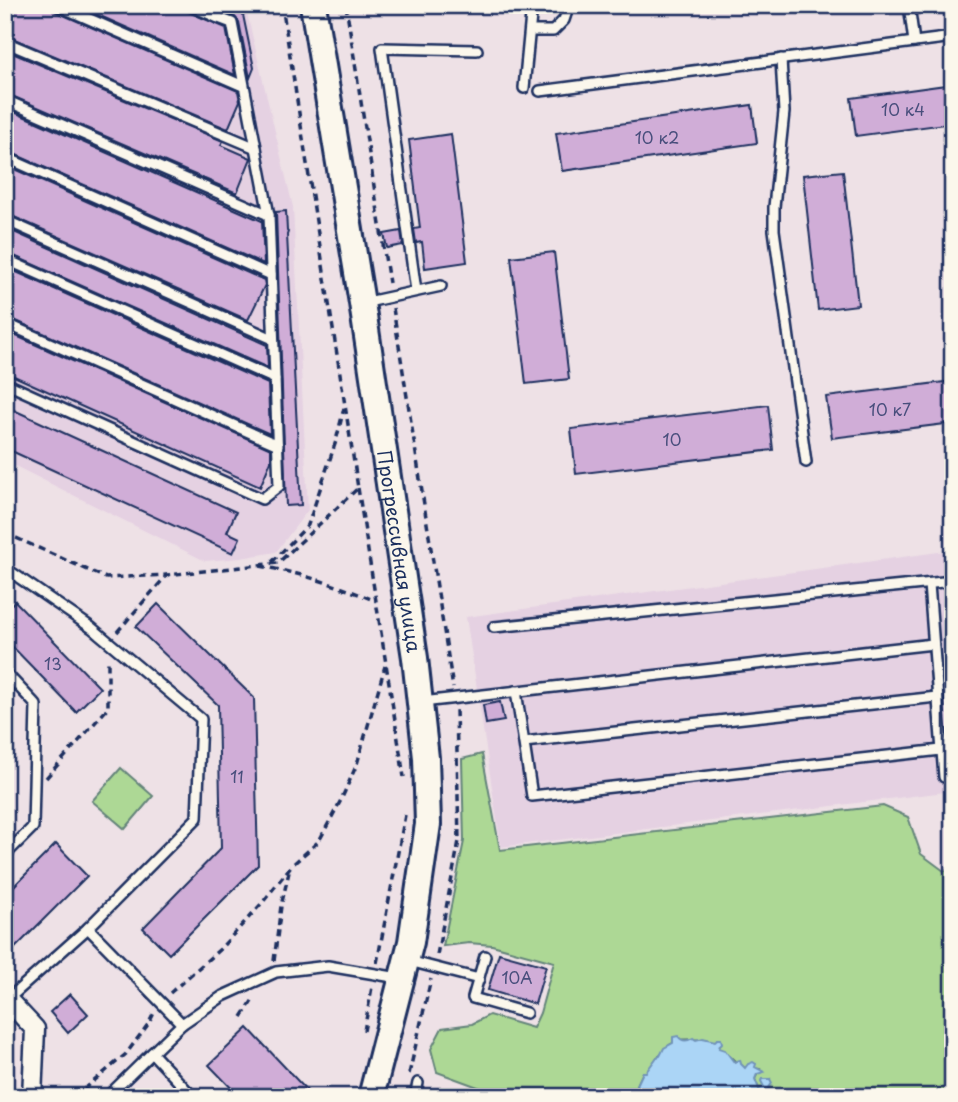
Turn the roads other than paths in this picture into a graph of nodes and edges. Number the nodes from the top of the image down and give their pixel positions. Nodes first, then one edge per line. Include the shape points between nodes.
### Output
1 (57, 5) edge
2 (189, 5) edge
3 (221, 5) edge
4 (313, 5) edge
5 (532, 5) edge
6 (569, 5) edge
7 (909, 5) edge
8 (216, 17) junction
9 (531, 31) junction
10 (953, 37) edge
11 (5, 42) edge
12 (914, 42) junction
13 (477, 50) dead end
14 (780, 60) junction
15 (243, 86) junction
16 (524, 88) dead end
17 (540, 91) dead end
18 (5, 100) edge
19 (256, 148) junction
20 (5, 157) edge
21 (269, 215) junction
22 (5, 220) edge
23 (5, 259) edge
24 (271, 275) junction
25 (441, 286) dead end
26 (416, 291) junction
27 (362, 303) junction
28 (5, 323) edge
29 (274, 339) junction
30 (275, 379) junction
31 (5, 383) edge
32 (278, 445) junction
33 (806, 462) dead end
34 (5, 568) edge
35 (953, 582) edge
36 (929, 584) junction
37 (494, 627) dead end
38 (933, 644) junction
39 (5, 672) edge
40 (516, 691) junction
41 (937, 696) junction
42 (420, 702) junction
43 (524, 742) junction
44 (942, 750) junction
45 (944, 777) dead end
46 (5, 855) edge
47 (89, 928) junction
48 (485, 956) dead end
49 (404, 969) junction
50 (479, 979) junction
51 (6, 1000) edge
52 (526, 1013) dead end
53 (182, 1024) junction
54 (152, 1053) junction
55 (418, 1083) dead end
56 (32, 1097) edge
57 (107, 1097) edge
58 (193, 1097) edge
59 (371, 1097) edge
60 (415, 1097) edge

1 - 15 lane
2 - 8 lane
3 - 8 lane
4 - 27 street, Прогрессивная улица
5 - 9 lane
6 - 9 lane via 564,20 553,31
7 - 12 lane
8 - 15 lane via 232,23
9 - 16 lane
10 - 12 lane
11 - 19 lane
12 - 14 lane
13 - 26 lane via 382,48
14 - 17 lane
14 - 33 lane via 785,112 774,230
15 - 19 lane
18 - 21 lane
19 - 21 lane
20 - 24 lane
21 - 24 lane
22 - 29 lane
23 - 30 lane
24 - 29 lane
25 - 26 lane
26 - 27 lane
27 - 42 street, Прогрессивная улица
28 - 32 lane
29 - 30 lane
30 - 32 lane
31 - 32 lane via 262,499 279,486
34 - 47 lane via 92,628 201,719 197,818
35 - 36 lane
36 - 37 lane
36 - 38 lane
38 - 40 lane
38 - 41 lane
39 - 46 lane via 36,705 33,827
40 - 42 lane
40 - 43 lane
41 - 43 lane
41 - 44 lane
42 - 49 street, Прогрессивная улица via 428,824
43 - 44 lane via 532,796
44 - 45 lane
47 - 51 lane
47 - 53 lane
48 - 50 lane
49 - 50 lane via 434,968
49 - 53 lane via 375,974 328,966 276,972 223,996
49 - 59 street, Прогрессивная улица
50 - 52 lane via 473,998
51 - 56 street via 36,1029
53 - 54 lane
54 - 57 lane
54 - 58 lane
55 - 60 lane

